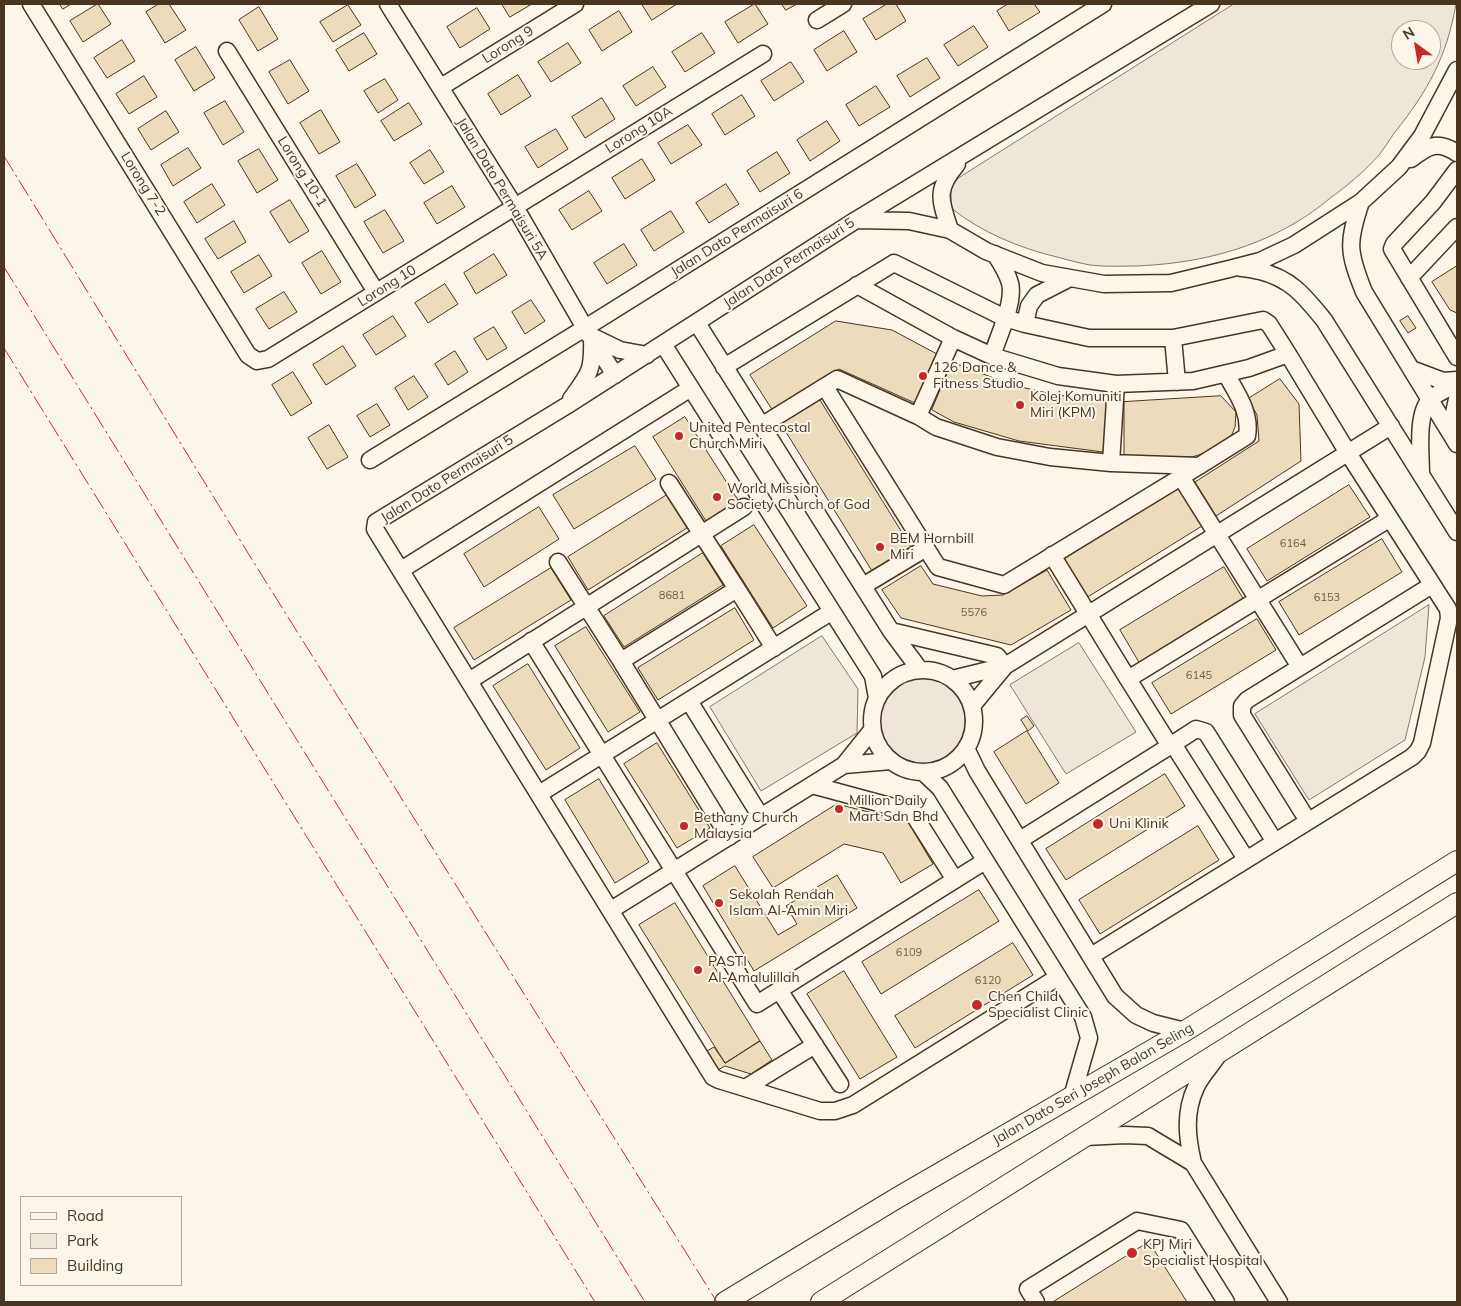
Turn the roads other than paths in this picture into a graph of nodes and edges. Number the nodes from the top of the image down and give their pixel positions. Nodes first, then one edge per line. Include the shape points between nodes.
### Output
1 (32, 4) edge
2 (388, 4) edge
3 (575, 4) edge
4 (843, 4) edge
5 (1102, 4) edge
6 (1211, 4) edge
7 (817, 20) dead end
8 (227, 52) dead end
9 (763, 54) dead end
10 (1457, 70) edge
11 (441, 87) junction
12 (1457, 153) edge
13 (963, 156) junction
14 (1399, 167) junction
15 (1457, 170) edge
16 (1361, 202) junction
17 (515, 207) junction
18 (856, 220) junction
19 (1457, 229) edge
20 (950, 230) junction
21 (995, 254) junction
22 (1230, 269) junction
23 (1070, 278) junction
24 (1409, 278) junction
25 (857, 285) junction
26 (376, 292) junction
27 (1005, 318) junction
28 (696, 323) junction
29 (1024, 324) junction
30 (589, 334) junction
31 (953, 338) junction
32 (1173, 338) junction
33 (663, 344) junction
34 (1288, 354) junction
35 (647, 355) junction
36 (992, 356) junction
37 (1457, 357) edge
38 (257, 361) joint
39 (724, 367) junction
40 (1411, 369) junction
41 (1226, 374) junction
42 (615, 375) junction
43 (1457, 380) edge
44 (1177, 382) junction
45 (1116, 384) junction
46 (1457, 384) edge
47 (824, 386) junction
48 (691, 388) junction
49 (1430, 399) junction
50 (1457, 399) edge
51 (566, 406) junction
52 (918, 416) junction
53 (761, 426) junction
54 (1391, 426) junction
55 (1454, 438) edge
56 (1348, 453) junction
57 (370, 460) dead end
58 (1111, 463) junction
59 (1199, 466) junction
60 (1421, 474) junction
61 (1181, 477) junction
62 (668, 483) dead end
63 (744, 507) dead end
64 (1389, 518) junction
65 (1457, 532) edge
66 (1217, 533) junction
67 (701, 534) junction
68 (926, 548) junction
69 (1052, 555) junction
70 (558, 562) dead end
71 (401, 570) junction
72 (1432, 585) junction
73 (863, 586) junction
74 (737, 589) junction
75 (1258, 599) junction
76 (586, 606) junction
77 (831, 612) junction
78 (1089, 613) junction
79 (891, 631) junction
80 (531, 641) junction
81 (774, 648) junction
82 (620, 661) junction
83 (1006, 666) junction
84 (1300, 667) junction
85 (920, 670) junction
86 (952, 679) junction
87 (1128, 679) junction
88 (469, 681) junction
89 (877, 698) junction
90 (689, 701) junction
91 (972, 706) junction
92 (657, 721) junction
93 (872, 730) junction
94 (1171, 745) junction
95 (966, 748) junction
96 (601, 756) junction
97 (891, 761) junction
98 (844, 766) junction
99 (923, 772) junction
100 (812, 785) junction
101 (539, 794) junction
102 (761, 817) junction
103 (1308, 821) junction
104 (729, 837) junction
105 (1020, 840) junction
106 (1275, 842) junction
107 (1246, 859) junction
108 (985, 861) junction
109 (1457, 861) edge
110 (672, 871) junction
111 (955, 880) junction
112 (1457, 903) edge
113 (611, 910) junction
114 (1091, 956) junction
115 (1058, 977) junction
116 (779, 990) junction
117 (1185, 1031) junction
118 (815, 1045) junction
119 (1220, 1052) junction
120 (840, 1084) dead end
121 (745, 1088) junction
122 (1072, 1097) junction
123 (1085, 1137) junction
124 (1193, 1163) junction
125 (1274, 1301) edge
126 (726, 1302) edge
127 (821, 1302) edge
128 (1036, 1302) edge
129 (1226, 1302) edge

1 - 38 street, Lorong 7-2 via 248,355
2 - 11 street, Jalan Dato Permaisuri 5A
3 - 11 street, Lorong 9
4 - 7 street
5 - 30 street, Jalan Dato Permaisuri 6
6 - 13 street, Jalan Dato Permaisuri 5
8 - 26 street, Lorong 10-1
9 - 17 street, Lorong 10A
10 - 14 street via 1422,136
11 - 17 street, Jalan Dato Permaisuri 5A
12 - 14 street via 1440,145 1429,146
13 - 18 street, Jalan Dato Permaisuri 5
13 - 20 street via 946,177 941,191
14 - 16 street
15 - 24 street via 1392,247
16 - 22 street via 1294,245
16 - 40 street via 1350,246 1354,265 1364,292
17 - 26 street, Lorong 10
17 - 30 street, Jalan Dato Permaisuri 5A
18 - 20 street via 909,221
18 - 28 street, Jalan Dato Permaisuri 5
19 - 24 street
20 - 21 street
21 - 23 street via 1042,273
21 - 27 street via 1010,284
22 - 23 street via 1171,283 1104,284
22 - 54 street via 1245,268 1268,273 1300,291 1324,320
23 - 29 street via 1038,295 1029,306
24 - 37 street
25 - 27 street via 894,263
25 - 31 street
25 - 39 street
26 - 38 street, Lorong 10 via 268,359
27 - 29 street
27 - 36 street
28 - 33 street, Jalan Dato Permaisuri 5
28 - 39 street
29 - 32 street via 1089,338
30 - 35 street via 620,350
30 - 42 street, Jalan Dato Permaisuri 5A
30 - 51 street via 593,357 590,374
30 - 57 street, Jalan Dato Permaisuri 6
31 - 36 street
31 - 52 street
32 - 34 street via 1263,320
32 - 44 street
33 - 35 street, Jalan Dato Permaisuri 5
33 - 48 street
34 - 41 street
34 - 56 street
35 - 42 street, Jalan Dato Permaisuri 5
36 - 45 street via 1058,376
39 - 53 street
40 - 43 street via 1443,381
40 - 49 street
41 - 44 street
41 - 59 street via 1247,414 1247,436
42 - 51 street, Jalan Dato Permaisuri 5
44 - 45 street
45 - 58 street
46 - 49 street
47 - 52 street via 837,379
47 - 53 street
47 - 68 street
48 - 71 street
48 - 77 street
49 - 55 street
49 - 60 street via 1422,422
50 - 55 street
51 - 71 street, Jalan Dato Permaisuri 5 via 376,522 374,530
52 - 58 street via 936,427 997,448
53 - 73 street
54 - 56 street
54 - 60 street
56 - 64 street
56 - 66 street
58 - 59 street
59 - 61 street
60 - 65 street
61 - 66 street
61 - 69 street
62 - 67 street
63 - 67 street
64 - 72 street
64 - 75 street
66 - 75 street
66 - 78 street
67 - 74 street
67 - 76 street
68 - 69 street via 938,567 1004,585
68 - 73 street
69 - 78 street
70 - 76 street
71 - 88 street
72 - 84 street
72 - 103 street via 1448,610 1449,618 1422,744 1412,757
73 - 79 street
74 - 81 street
74 - 82 street
75 - 84 street
75 - 87 street
76 - 80 street
76 - 82 street
77 - 81 street
77 - 89 street via 873,676
78 - 83 street
78 - 87 street
79 - 83 street via 997,656
79 - 85 street
80 - 88 street
80 - 96 street
81 - 90 street
82 - 92 street
83 - 86 street
83 - 91 street
84 - 103 street via 1247,700 1242,706 1242,715
85 - 86 street via 937,672
85 - 89 street via 903,674 888,684
86 - 91 street
87 - 94 street
88 - 101 street
89 - 93 street via 872,713
90 - 92 street
90 - 102 street
91 - 95 street via 974,720
92 - 96 street
92 - 104 street
93 - 97 street via 882,752
93 - 98 street
94 - 105 street
94 - 106 street via 1196,729 1206,732
94 - 107 street
95 - 99 street via 940,769
95 - 105 street
96 - 101 street
96 - 110 street
97 - 98 street
97 - 99 street via 906,769
98 - 100 street
99 - 108 street via 940,788
100 - 102 street
100 - 111 street via 912,812
101 - 113 street
102 - 104 street
103 - 106 street
104 - 110 street
105 - 114 street
106 - 107 street
107 - 114 street
108 - 111 street
108 - 115 street
109 - 117 main road, Jalan Dato Seri Joseph Balan Seling
110 - 113 street
110 - 116 street via 757,1004
111 - 116 street
112 - 119 main road
113 - 121 street via 712,1077
114 - 117 street via 1115,996 1136,1015
115 - 121 street via 853,1105 835,1111 820,1111
115 - 122 street via 1084,1017 1089,1038
116 - 118 street
117 - 122 main road, Jalan Dato Seri Joseph Balan Seling
118 - 120 street
118 - 121 street
119 - 123 main road
119 - 124 street via 1196,1086 1187,1113
122 - 126 main road, Jalan Dato Seri Joseph Balan Seling
123 - 124 street via 1148,1136
123 - 127 main road
124 - 125 street
128 - 129 street via 1028,1289 1137,1220 1181,1230

